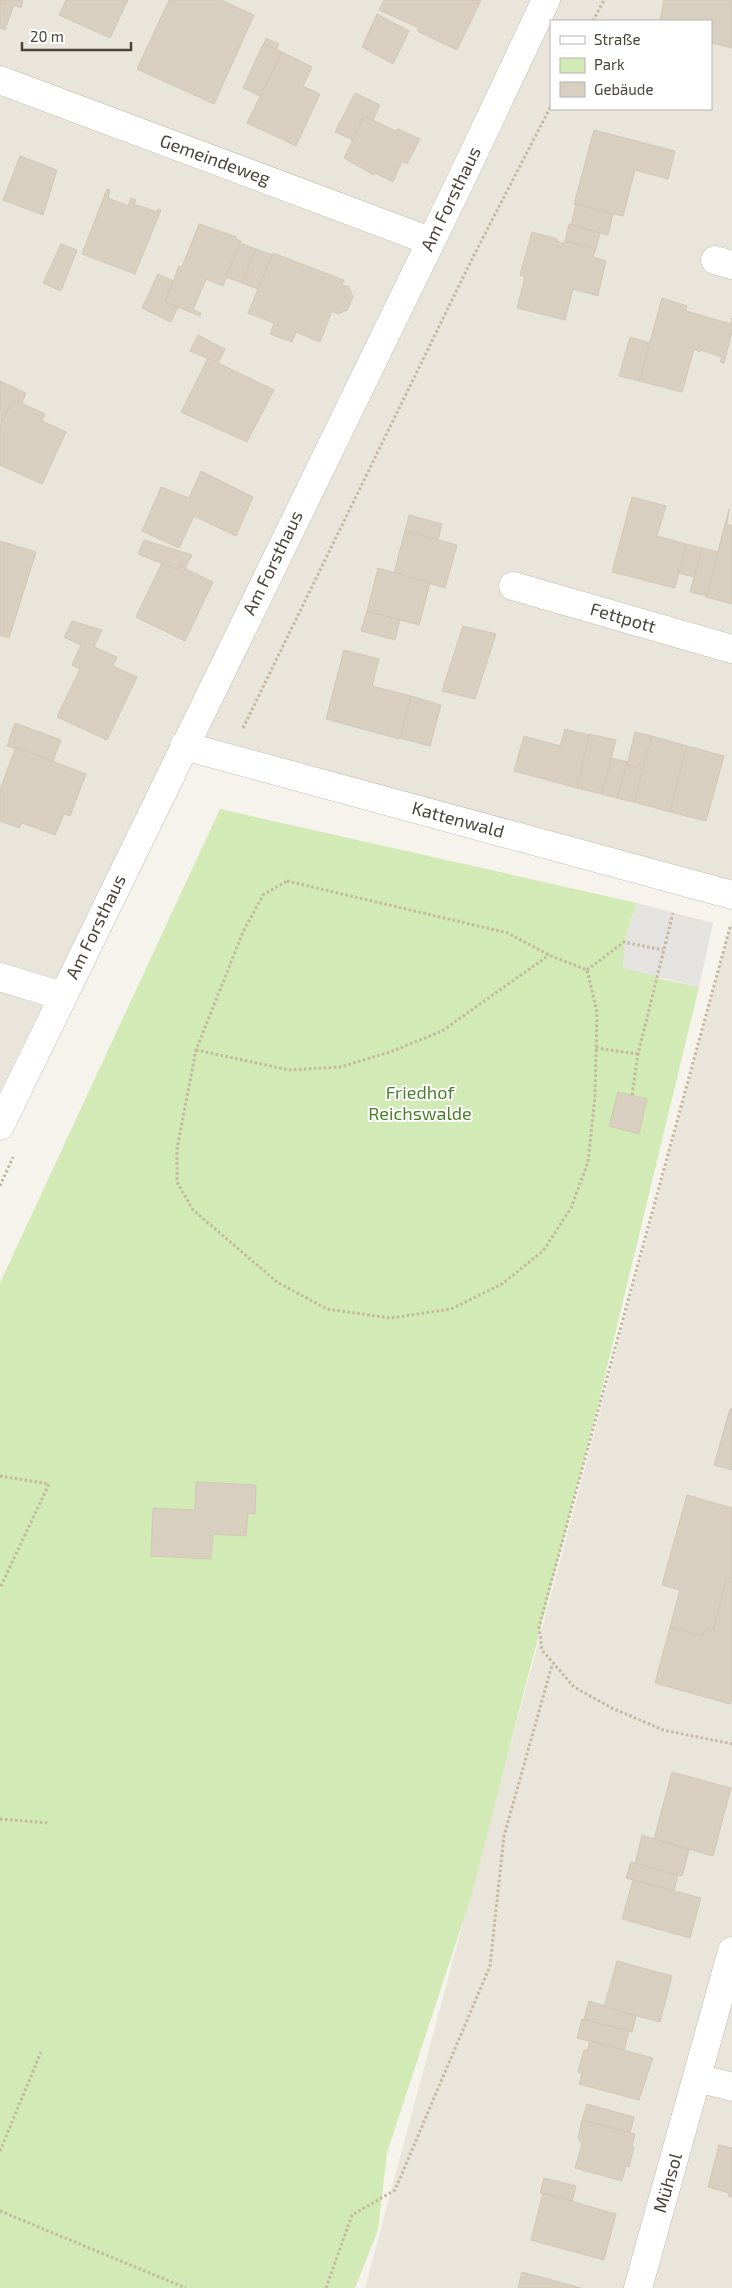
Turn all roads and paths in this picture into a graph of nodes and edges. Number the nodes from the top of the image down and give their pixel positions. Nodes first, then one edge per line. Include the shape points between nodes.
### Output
1 (546, 0) edge
2 (604, 0) edge
3 (594, 20) edge
4 (0, 80) edge
5 (550, 108) edge
6 (430, 241) junction
7 (513, 586) dead end
8 (732, 649) edge
9 (184, 746) junction
10 (228, 758) junction
11 (681, 880) junction
12 (732, 896) edge
13 (732, 919) edge
14 (663, 950) junction
15 (549, 955) junction
16 (587, 970) junction
17 (0, 977) edge
18 (62, 996) junction
19 (596, 1048) junction
20 (196, 1050) junction
21 (638, 1054) junction
22 (632, 1096) dead end
23 (0, 1126) edge
24 (0, 1476) edge
25 (0, 1588) edge
26 (552, 1665) junction
27 (732, 1744) edge
28 (0, 1819) edge
29 (49, 1823) dead end
30 (732, 1950) edge
31 (41, 2052) dead end
32 (698, 2078) junction
33 (732, 2086) edge
34 (0, 2151) edge
35 (0, 2210) edge
36 (186, 2288) edge
37 (326, 2288) edge
38 (638, 2288) edge

1 - 6 street, Am Forsthaus
2 - 3 path
4 - 6 street, Gemeindeweg
5 - 10 path via 472,259
6 - 9 street, Am Forsthaus
7 - 8 street, Fettpott
9 - 10 street, Kattenwald
9 - 18 street, Am Forsthaus
10 - 11 street, Kattenwald
11 - 12 street, Kattenwald
11 - 14 path
13 - 26 path via 540,1627 542,1650
14 - 16 path via 624,942
14 - 21 path
15 - 16 path
15 - 20 path via 442,1031 340,1067 289,1070
15 - 20 path via 508,933 287,881 263,896 243,932
16 - 19 path via 597,1012
17 - 18 street
18 - 23 street, Am Forsthaus
19 - 20 path via 588,1162 571,1208 543,1251 502,1284 450,1309 390,1318 327,1310 277,1282 193,1210 177,1182 178,1149
19 - 21 path
21 - 22 path
24 - 25 path via 49,1484
26 - 27 path via 574,1687 612,1708 663,1730
26 - 37 path via 504,1836 490,1966 395,2190 352,2215
28 - 29 path
30 - 32 street, Mühsol
31 - 34 path
32 - 33 street
32 - 38 street, Mühsol
35 - 36 path

